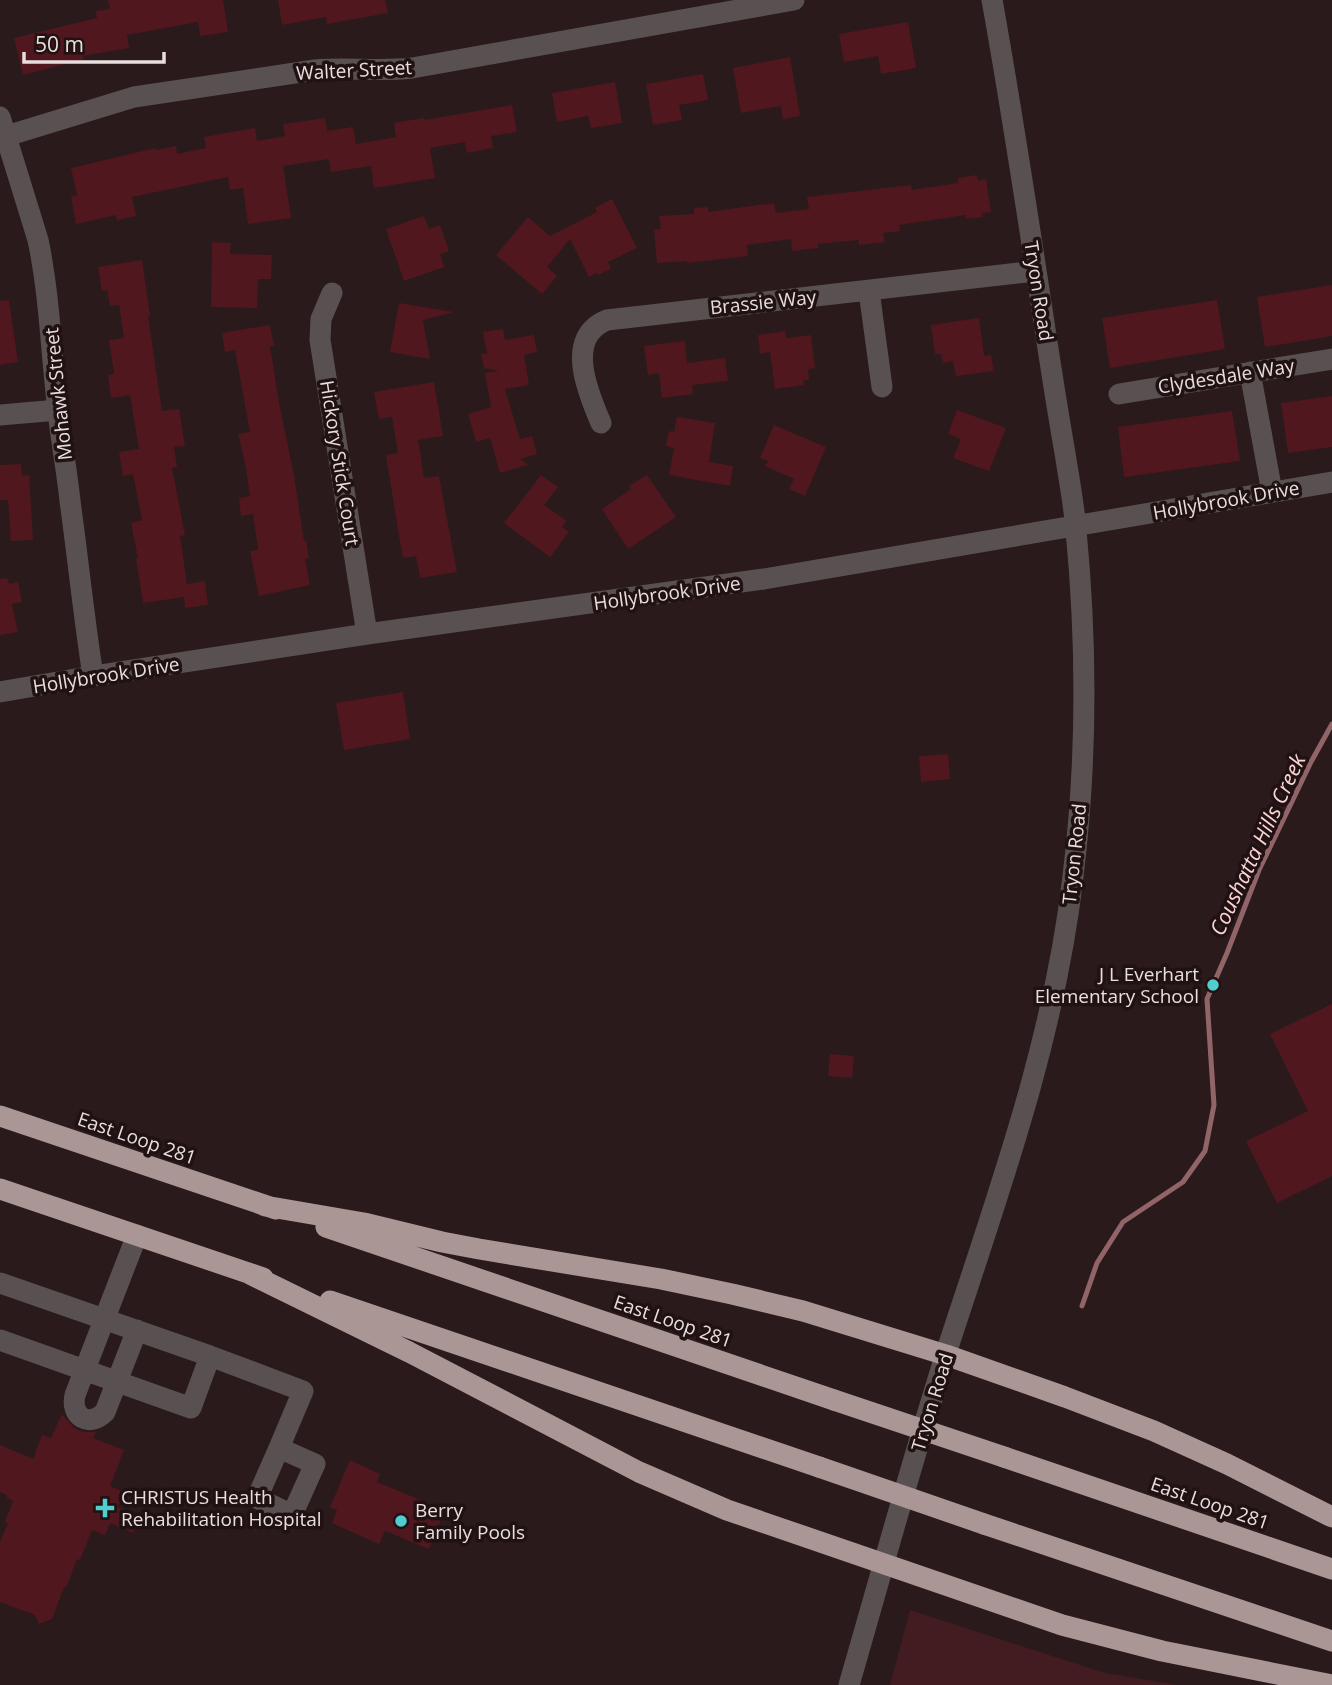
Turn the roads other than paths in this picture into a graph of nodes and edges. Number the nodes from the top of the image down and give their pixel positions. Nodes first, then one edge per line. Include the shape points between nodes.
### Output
1 (794, 0) edge
2 (992, 0) edge
3 (2, 130) edge
4 (1036, 271) junction
5 (869, 291) junction
6 (332, 293) dead end
7 (1332, 359) edge
8 (1250, 372) junction
9 (882, 387) dead end
10 (1119, 394) dead end
11 (58, 410) junction
12 (0, 415) edge
13 (601, 423) dead end
14 (1332, 482) edge
15 (1272, 492) junction
16 (1076, 525) junction
17 (367, 634) junction
18 (93, 676) junction
19 (0, 692) edge
20 (0, 1116) edge
21 (0, 1189) edge
22 (265, 1206) junction
23 (137, 1236) junction
24 (250, 1274) junction
25 (0, 1283) edge
26 (105, 1319) junction
27 (137, 1330) junction
28 (0, 1340) edge
29 (946, 1355) junction
30 (210, 1356) junction
31 (85, 1370) junction
32 (117, 1381) junction
33 (279, 1448) dead end
34 (1332, 1517) edge
35 (884, 1563) junction
36 (1332, 1569) edge
37 (1332, 1641) edge
38 (849, 1685) edge
39 (1332, 1685) edge

1 - 3 street, Walter Street via 412,68 315,69 145,95
2 - 4 street, Tryon Road
3 - 11 street, Mohawk Street via 43,261
4 - 5 street, Brassie Way
4 - 16 street, Tryon Road
5 - 9 street
5 - 13 street, Brassie Way via 601,322 588,334 582,351 587,389
6 - 17 street, Hickory Stick Court via 321,319 320,340
7 - 8 street, Clydesdale Way
8 - 10 street, Clydesdale Way
8 - 15 street
11 - 12 street
11 - 18 street, Mohawk Street
14 - 15 street, Hollybrook Drive
15 - 16 street, Hollybrook Drive
16 - 17 street, Hollybrook Drive via 764,579
16 - 29 street, Tryon Road via 1083,630 1083,737 1066,927 1026,1102
17 - 18 street, Hollybrook Drive
18 - 19 street, Hollybrook Drive
20 - 22 highway, East Loop 281
21 - 23 highway
22 - 29 highway via 732,1294
22 - 36 highway, East Loop 281, bridge
23 - 24 highway
23 - 26 street
24 - 35 highway via 639,1472 726,1510
24 - 37 highway, bridge
25 - 26 street
26 - 27 street
26 - 31 street
27 - 30 street
27 - 32 street
28 - 31 street
29 - 34 highway via 1154,1431
29 - 35 street, Tryon Road
30 - 32 street via 191,1408
30 - 33 street via 303,1391
31 - 32 street
31 - 32 street via 73,1406 84,1419 96,1419 105,1412
35 - 38 street, Tryon Road
35 - 39 highway via 1062,1625

